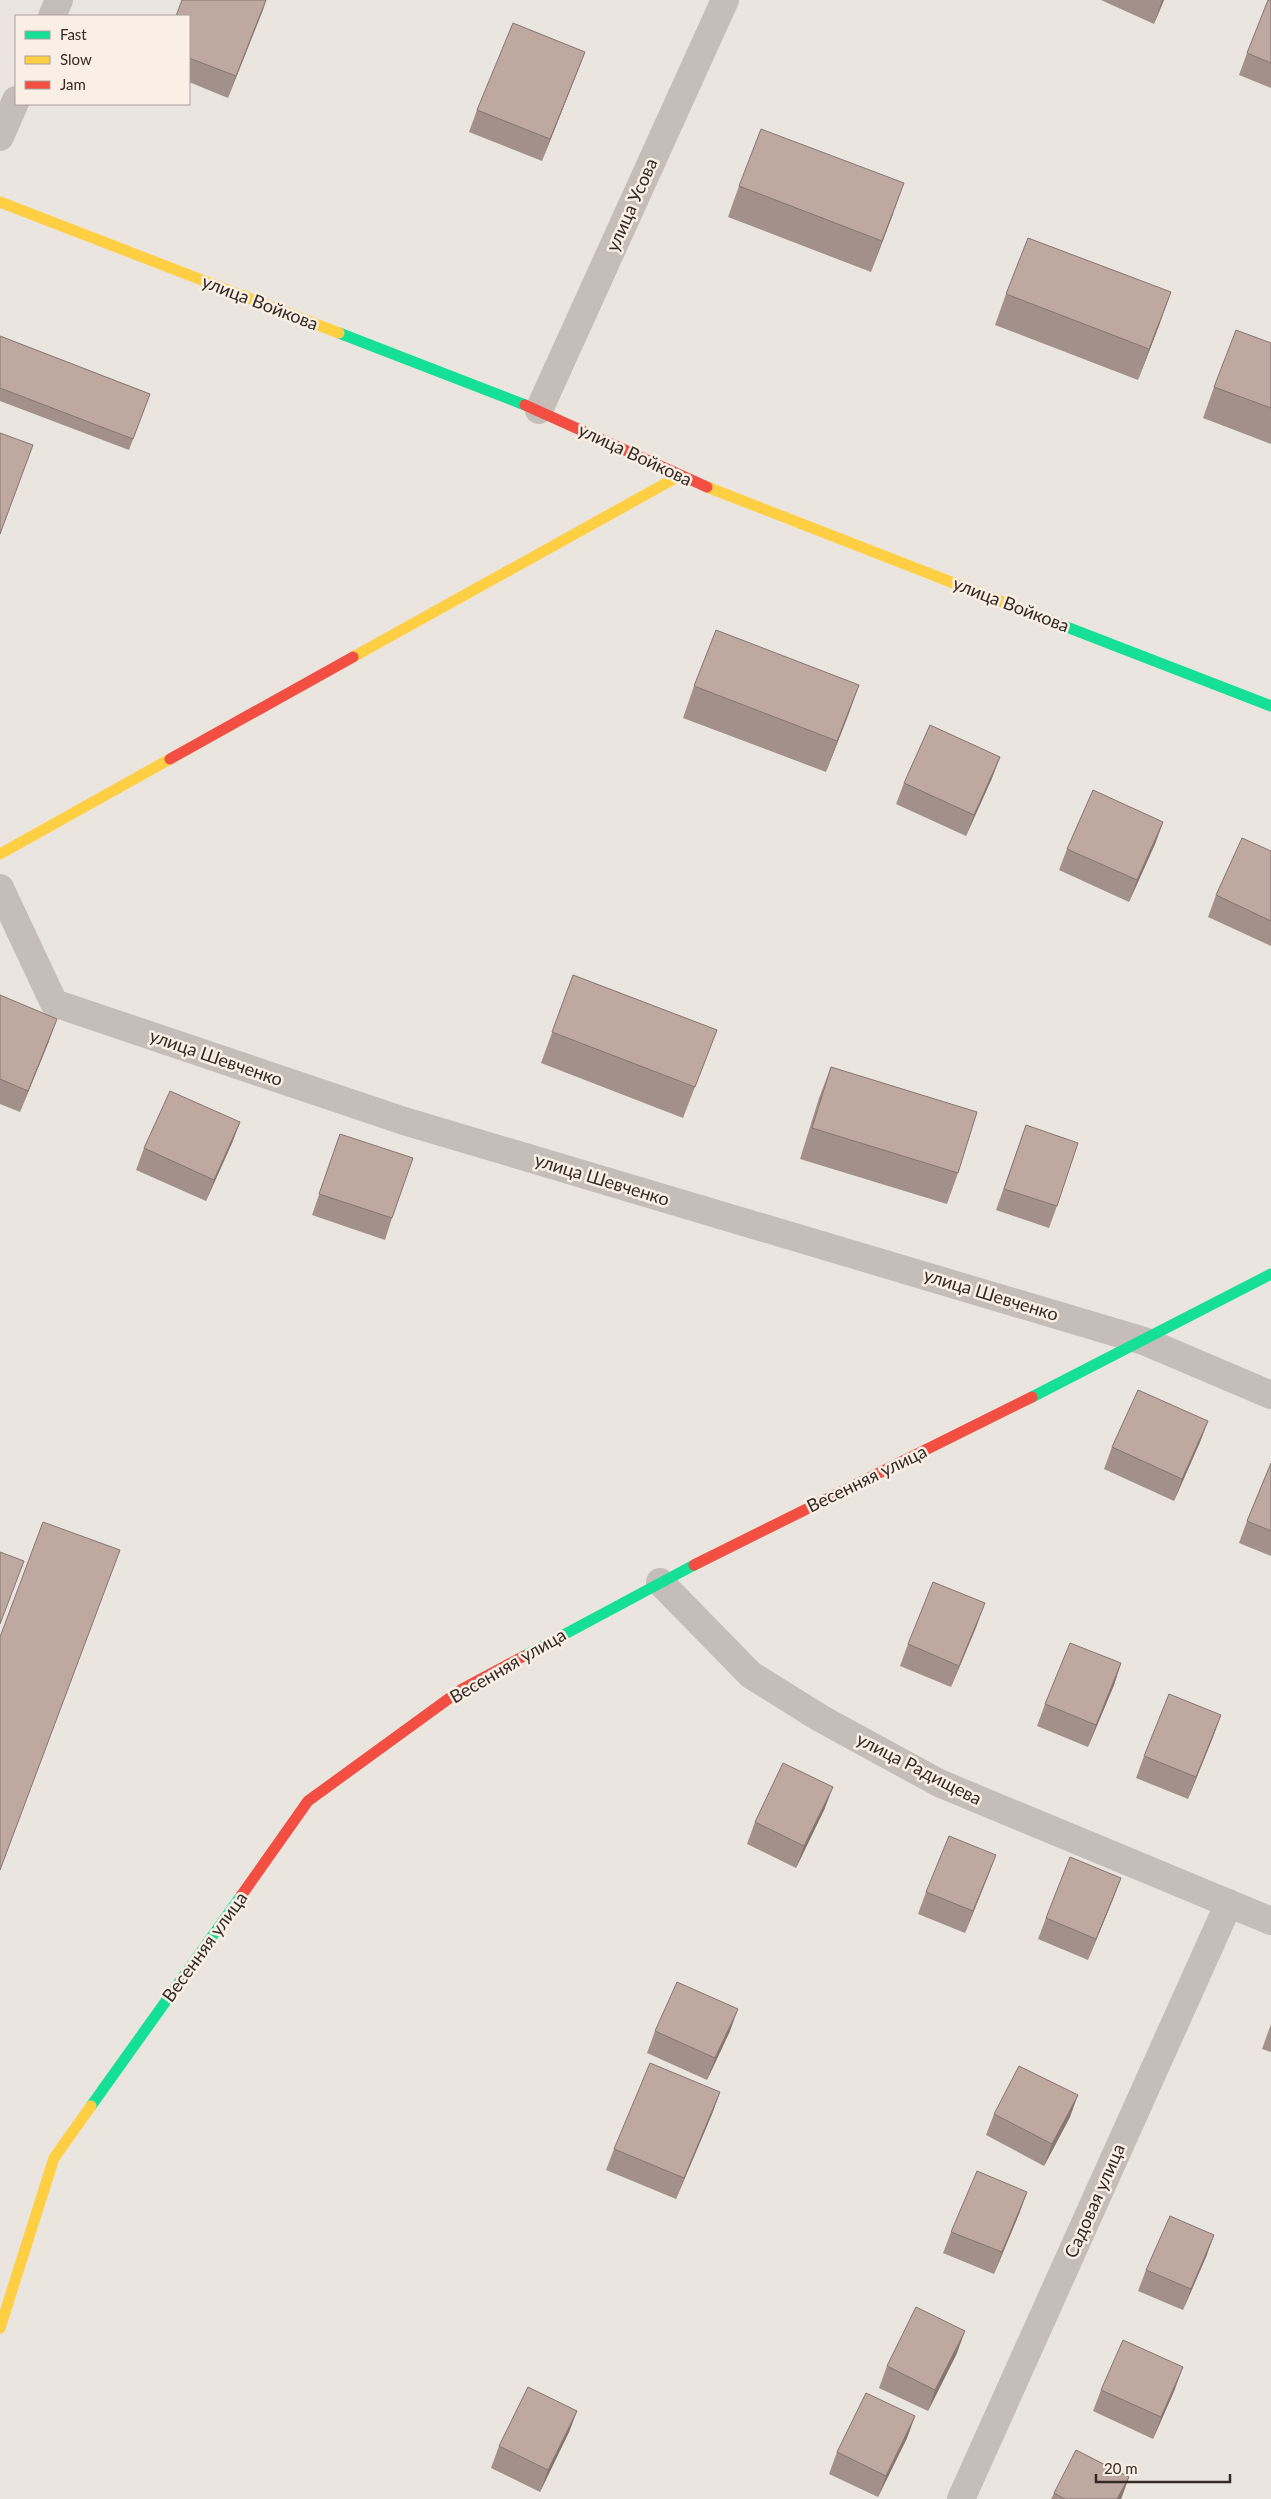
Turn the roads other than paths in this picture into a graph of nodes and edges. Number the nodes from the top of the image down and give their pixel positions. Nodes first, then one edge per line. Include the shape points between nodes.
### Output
1 (60, 0) edge
2 (725, 0) edge
3 (52, 15) edge
4 (15, 102) edge
5 (0, 138) edge
6 (0, 202) edge
7 (539, 410) junction
8 (679, 476) junction
9 (1271, 706) edge
10 (0, 854) edge
11 (0, 888) edge
12 (1271, 1274) edge
13 (1144, 1341) junction
14 (1271, 1395) edge
15 (660, 1582) junction
16 (1229, 1903) junction
17 (1271, 1921) edge
18 (0, 2328) edge
19 (961, 2499) edge

1 - 3 street
2 - 7 street, улица Усова
4 - 5 street
6 - 7 street, улица Войкова
7 - 8 street, улица Войкова
8 - 9 street, улица Войкова
8 - 10 street
11 - 13 street, улица Шевченко via 54,1003 404,1121
12 - 13 street, Весенняя улица
13 - 14 street, улица Шевченко
13 - 15 street, Весенняя улица
15 - 16 street, улица Радищева via 751,1675 820,1718 939,1783
15 - 18 street, Весенняя улица via 462,1690 308,1802 54,2158
16 - 17 street, улица Радищева
16 - 19 street, Садовая улица

